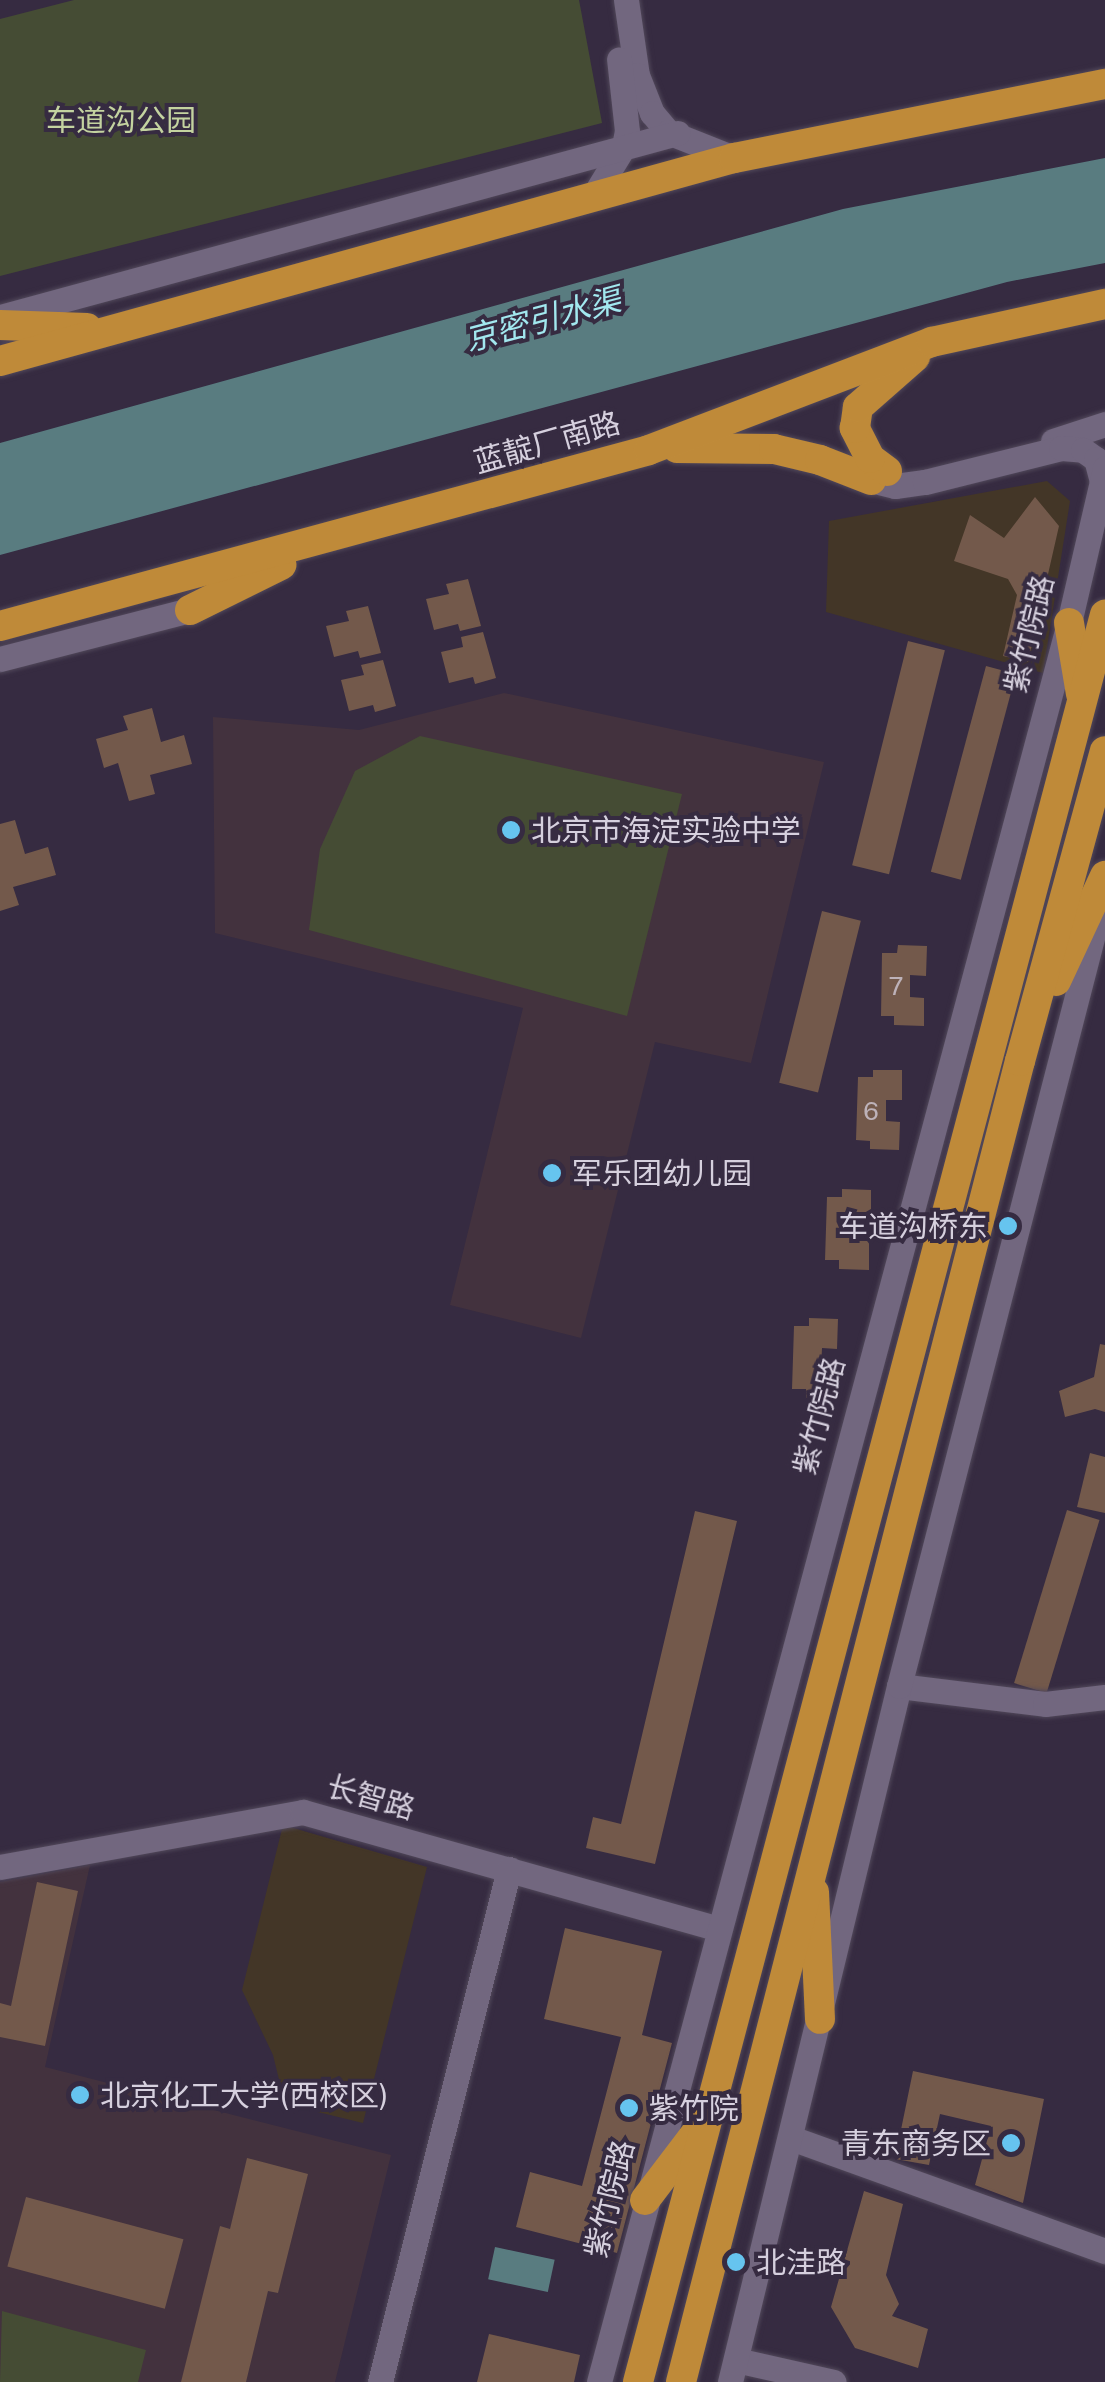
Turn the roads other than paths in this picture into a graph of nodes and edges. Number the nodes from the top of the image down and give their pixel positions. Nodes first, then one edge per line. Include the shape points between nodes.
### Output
1 (610, 0) edge
2 (626, 0) edge
3 (1105, 84) edge
4 (677, 133) junction
5 (624, 146) junction
6 (734, 158) junction
7 (593, 197) junction
8 (1105, 304) edge
9 (0, 321) edge
10 (116, 328) junction
11 (932, 342) junction
12 (0, 361) edge
13 (1105, 424) edge
14 (649, 450) junction
15 (997, 460) junction
16 (1104, 474) edge
17 (879, 476) junction
18 (338, 536) junction
19 (190, 610) joint
20 (1105, 614) edge
21 (1069, 624) junction
22 (0, 626) edge
23 (0, 659) edge
24 (1084, 706) junction
25 (1105, 752) edge
26 (1105, 876) edge
27 (1105, 888) edge
28 (1096, 962) edge
29 (1020, 1061) junction
30 (899, 1686) junction
31 (1105, 1697) edge
32 (812, 1858) junction
33 (0, 1867) edge
34 (510, 1870) junction
35 (717, 1928) junction
36 (820, 2019) junction
37 (710, 2114) junction
38 (791, 2138) junction
39 (644, 2200) junction
40 (1105, 2252) edge
41 (733, 2371) edge
42 (380, 2382) edge
43 (599, 2382) edge
44 (638, 2382) edge
45 (681, 2382) edge
46 (834, 2382) edge

1 - 5 street via 626,100
2 - 4 street via 637,75 652,113
3 - 6 highway
4 - 5 street
4 - 6 street
5 - 7 street
5 - 9 street
6 - 7 highway
7 - 10 highway
8 - 11 highway, 蓝靛厂南路
9 - 10 highway
10 - 12 highway
11 - 14 highway, 蓝靛厂南路
11 - 17 highway via 858,407 855,428
13 - 15 street
14 - 17 highway via 774,449
14 - 18 highway, 蓝靛厂南路
15 - 16 street via 1082,450
15 - 17 street via 926,482 894,486
16 - 21 street, 紫竹院路
18 - 19 highway
18 - 22 highway, 蓝靛厂南路
19 - 23 street
20 - 24 highway
21 - 24 highway
21 - 35 street, 紫竹院路
24 - 37 highway via 981,1072
25 - 29 highway
26 - 29 highway
27 - 28 street
28 - 30 street
29 - 32 highway
30 - 31 street via 1045,1704
30 - 36 street
32 - 36 highway
32 - 45 highway
33 - 34 street, 长智路 via 303,1812
34 - 35 street, 长智路
34 - 42 street
35 - 39 street, 紫竹院路
36 - 38 street
37 - 39 highway
37 - 44 highway
38 - 40 street
38 - 41 street
39 - 43 street, 紫竹院路
41 - 46 street

